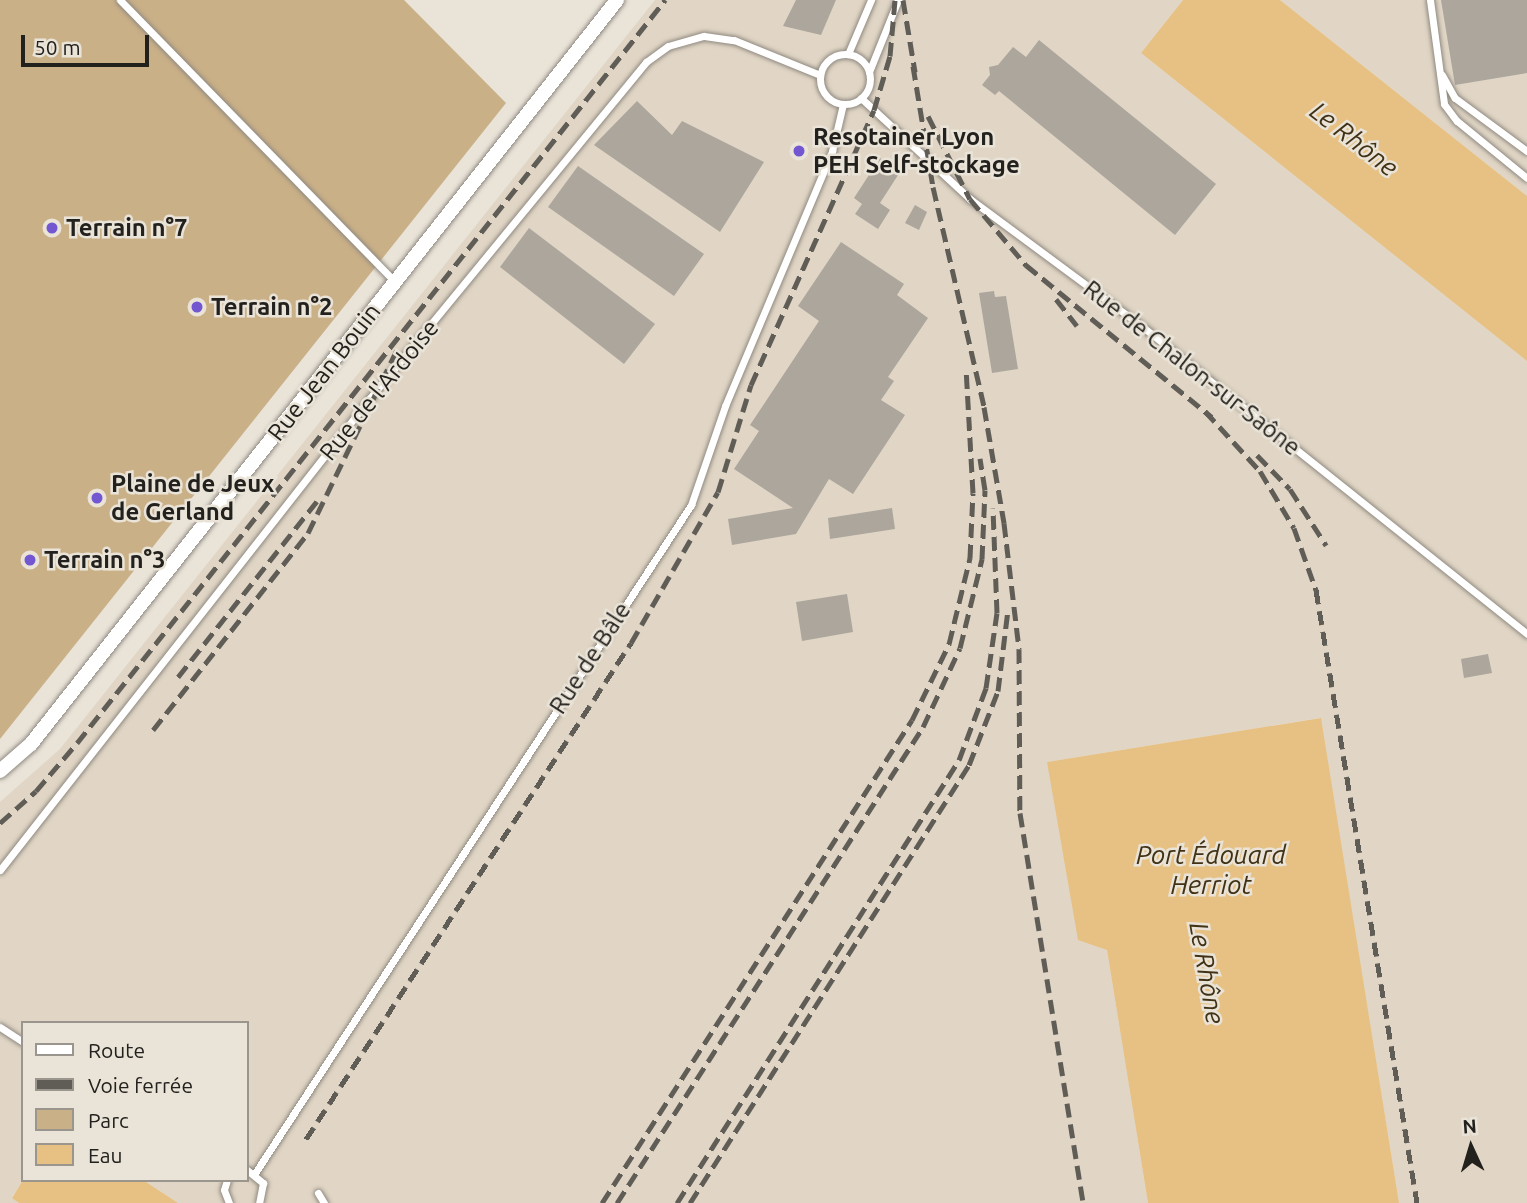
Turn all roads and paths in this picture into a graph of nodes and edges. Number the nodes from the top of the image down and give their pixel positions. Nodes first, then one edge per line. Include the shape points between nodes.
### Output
1 (120, 0) edge
2 (617, 0) edge
3 (871, 0) edge
4 (898, 0) edge
5 (1430, 0) edge
6 (848, 54) junction
7 (869, 72) junction
8 (1442, 74) junction
9 (820, 75) junction
10 (861, 98) junction
11 (843, 104) junction
12 (1527, 151) edge
13 (1527, 178) edge
14 (395, 282) junction
15 (1527, 634) edge
16 (0, 771) edge
17 (0, 870) edge
18 (0, 1027) edge
19 (21, 1041) edge
20 (251, 1172) edge
21 (226, 1182) edge
22 (318, 1193) dead end
23 (261, 1199) edge
24 (229, 1203) edge
25 (269, 1203) edge
26 (324, 1203) edge

1 - 14 lane
2 - 14 street, Rue Jean Bouin
3 - 6 lane
4 - 7 lane
5 - 8 lane
6 - 7 lane via 861,60
6 - 9 lane via 833,57
7 - 10 lane via 869,86
8 - 12 lane via 1455,98
8 - 13 lane via 1444,104 1457,121
9 - 11 lane via 823,91
9 - 17 lane, Rue de l'Ardoise via 733,40 704,36 668,46 646,62 370,398
10 - 11 lane
10 - 15 lane, Rue de Chalon-sur-Saône via 970,199 1139,324
11 - 20 lane, Rue de Bâle via 832,151 725,406 691,505
14 - 16 street, Rue Jean Bouin via 31,744
18 - 19 lane
20 - 23 lane via 263,1183
21 - 24 lane via 224,1191
22 - 26 lane
23 - 25 lane

